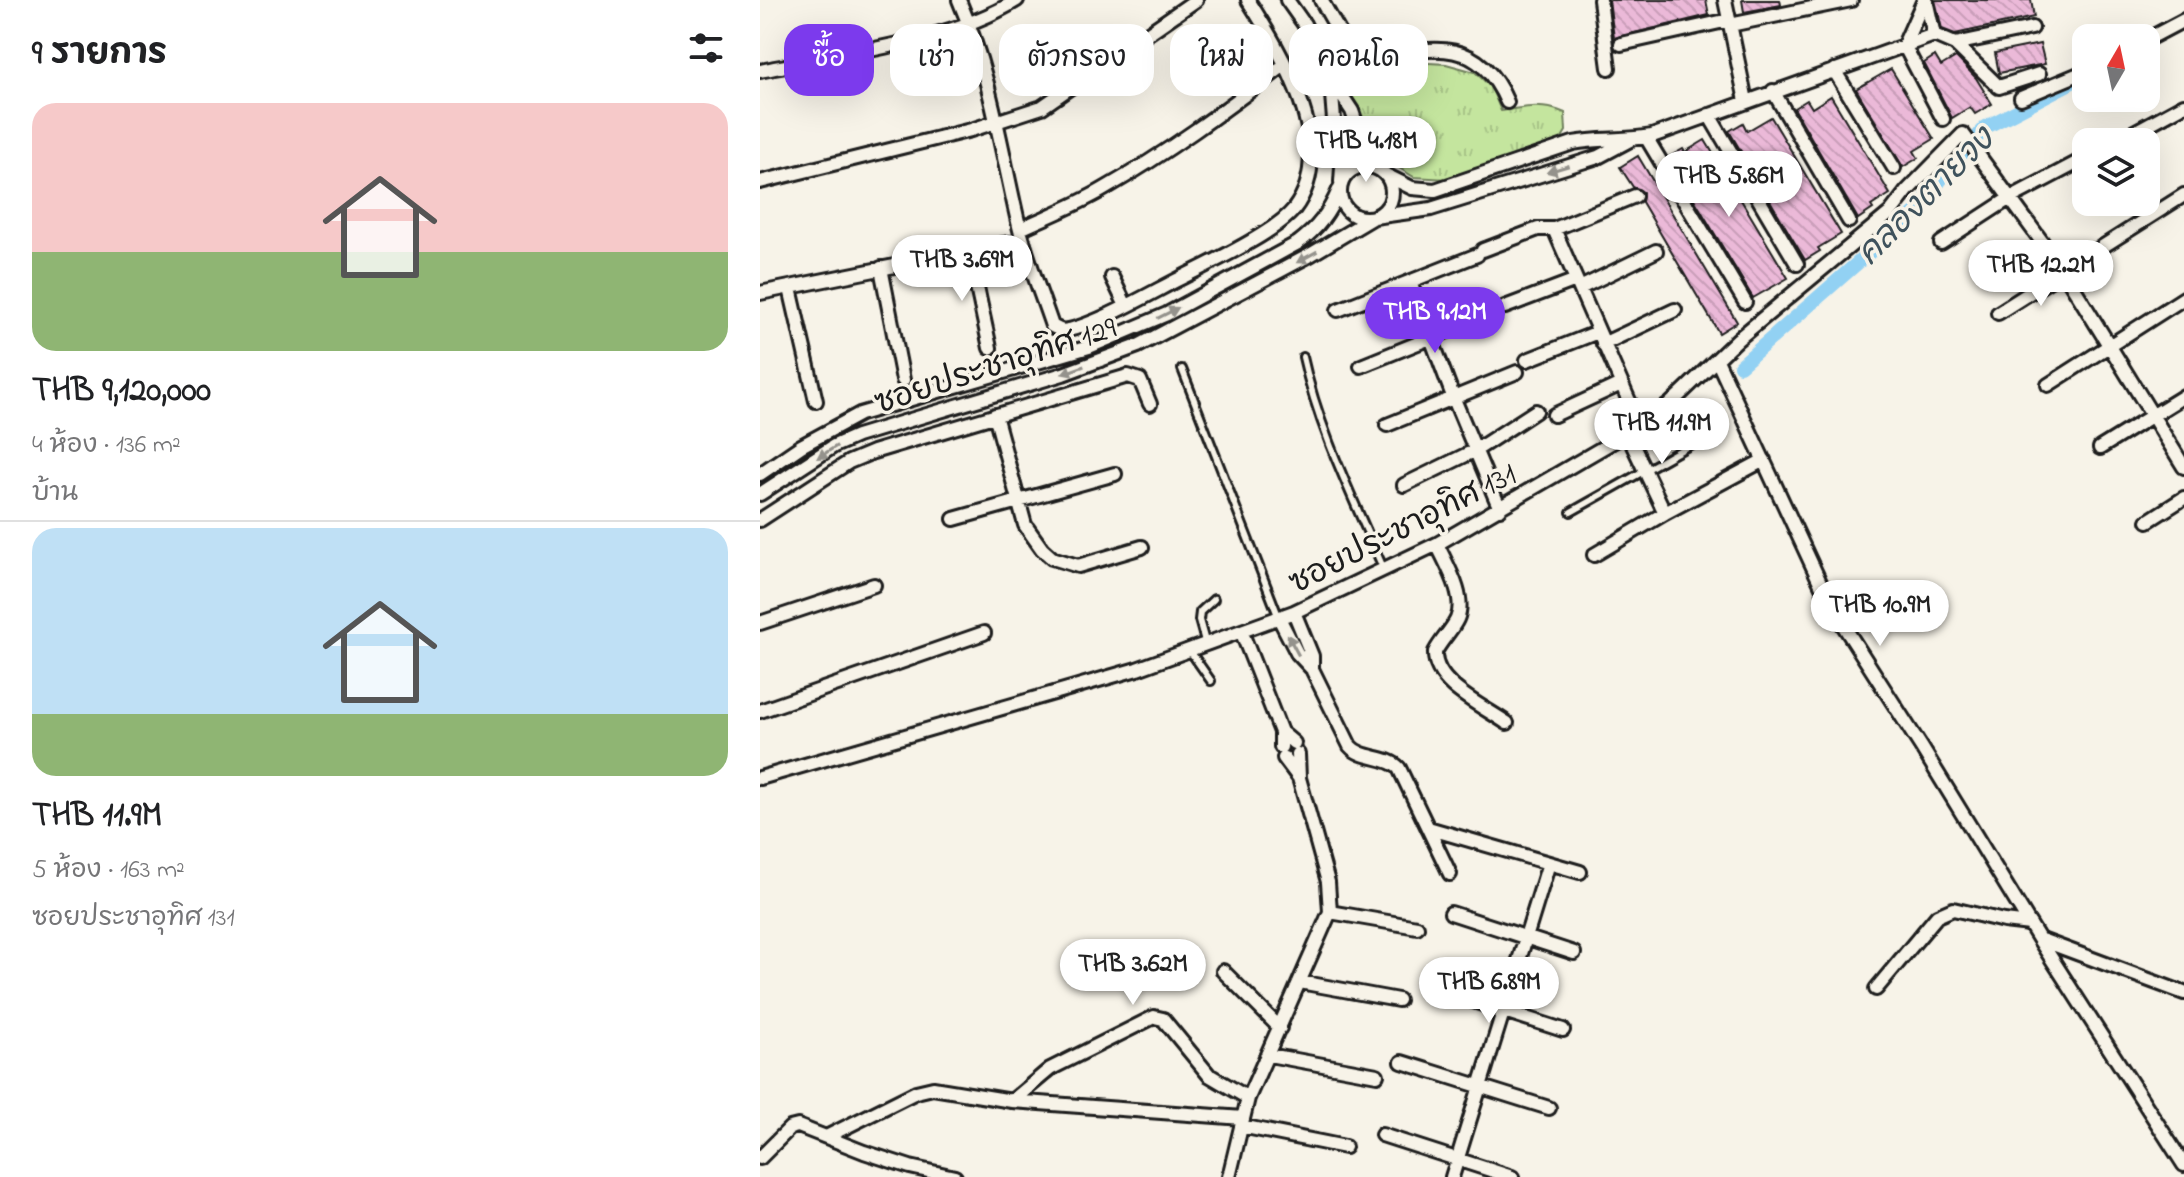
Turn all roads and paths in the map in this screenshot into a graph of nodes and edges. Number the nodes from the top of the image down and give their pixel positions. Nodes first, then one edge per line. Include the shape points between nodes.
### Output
1 (959, 0) edge
2 (1017, 0) edge
3 (1196, 0) edge
4 (1248, 0) edge
5 (1287, 0) edge
6 (1321, 0) edge
7 (1600, 0) edge
8 (1725, 0) edge
9 (1851, 0) edge
10 (1925, 0) edge
11 (2184, 20) edge
12 (1730, 22) junction
13 (969, 24) joint
14 (1304, 24) edge
15 (2032, 28) dead end
16 (2160, 33) edge
17 (1934, 35) junction
18 (1621, 44) dead end
19 (1955, 44) junction
20 (890, 45) edge
21 (1904, 45) junction
22 (1283, 66) junction
23 (1609, 68) dead end
24 (1834, 70) junction
25 (760, 71) edge
26 (983, 72) edge
27 (2039, 74) dead end
28 (2072, 77) edge
29 (1773, 91) junction
30 (1332, 96) edge
31 (1342, 96) edge
32 (2021, 98) dead end
33 (1746, 101) junction
34 (1507, 102) dead end
35 (2184, 105) edge
36 (1709, 115) junction
37 (1943, 119) dead end
38 (998, 123) junction
39 (2142, 128) edge
40 (1646, 137) junction
41 (1630, 140) junction
42 (2072, 165) edge
43 (1894, 168) dead end
44 (1382, 172) junction
45 (760, 182) edge
46 (1340, 186) junction
47 (2184, 195) edge
48 (1635, 196) dead end
49 (2010, 198) junction
50 (1374, 217) junction
51 (1849, 221) dead end
52 (1020, 229) junction
53 (1554, 229) junction
54 (1009, 243) dead end
55 (1941, 243) dead end
56 (969, 250) junction
57 (1656, 251) dead end
58 (1797, 264) dead end
59 (881, 268) junction
60 (2064, 272) junction
61 (1112, 277) dead end
62 (1410, 282) junction
63 (1578, 284) junction
64 (790, 288) junction
65 (760, 293) edge
66 (2184, 298) edge
67 (1745, 302) dead end
68 (1126, 306) junction
69 (1338, 310) dead end
70 (1675, 310) dead end
71 (1998, 313) dead end
72 (1430, 338) junction
73 (1601, 338) junction
74 (2108, 344) junction
75 (990, 348) dead end
76 (1303, 357) dead end
77 (1527, 360) dead end
78 (1717, 360) junction
79 (1361, 366) dead end
80 (1182, 369) dead end
81 (1517, 372) dead end
82 (903, 380) dead end
83 (968, 383) junction
84 (1621, 384) junction
85 (2048, 385) dead end
86 (2184, 396) edge
87 (974, 399) junction
88 (1454, 399) junction
89 (816, 401) dead end
90 (1150, 404) dead end
91 (1536, 411) dead end
92 (995, 415) junction
93 (1554, 415) dead end
94 (2152, 415) junction
95 (1387, 425) dead end
96 (1640, 426) junction
97 (1627, 433) junction
98 (1704, 437) dead end
99 (2100, 448) dead end
100 (1476, 450) junction
101 (1764, 460) junction
102 (2184, 467) edge
103 (1644, 470) junction
104 (760, 474) edge
105 (1115, 474) dead end
106 (1404, 485) dead end
107 (760, 494) edge
108 (2184, 498) edge
109 (1019, 501) junction
110 (1500, 509) junction
111 (1571, 512) dead end
112 (1665, 513) junction
113 (954, 519) dead end
114 (760, 520) edge
115 (2148, 521) dead end
116 (1437, 544) junction
117 (1142, 547) dead end
118 (1594, 555) dead end
119 (1384, 570) junction
120 (874, 585) dead end
121 (1214, 599) dead end
122 (1294, 612) junction
123 (1279, 618) junction
124 (760, 623) edge
125 (984, 633) dead end
126 (1242, 633) junction
127 (1206, 645) junction
128 (1190, 651) junction
129 (1312, 669) junction
130 (1211, 681) dead end
131 (760, 711) edge
132 (1507, 723) dead end
133 (1281, 732) junction
134 (760, 778) edge
135 (1299, 778) junction
136 (1428, 828) junction
137 (1549, 863) junction
138 (1580, 872) dead end
139 (1450, 874) dead end
140 (1330, 912) junction
141 (1451, 913) dead end
142 (2030, 924) junction
143 (1417, 927) dead end
144 (1526, 938) junction
145 (2039, 939) junction
146 (1574, 953) dead end
147 (1223, 971) dead end
148 (1300, 982) junction
149 (1427, 986) dead end
150 (1876, 989) dead end
151 (2184, 993) edge
152 (1398, 1000) dead end
153 (1504, 1011) junction
154 (1280, 1028) junction
155 (1563, 1030) dead end
156 (1269, 1055) junction
157 (1402, 1062) dead end
158 (1377, 1075) dead end
159 (1481, 1086) junction
160 (1248, 1098) junction
161 (1012, 1101) junction
162 (1549, 1108) dead end
163 (1242, 1122) junction
164 (1382, 1135) dead end
165 (828, 1136) junction
166 (1345, 1147) dead end
167 (760, 1158) edge
168 (1458, 1160) junction
169 (2184, 1165) edge
170 (955, 1177) edge
171 (1229, 1177) edge
172 (1452, 1177) edge
173 (1512, 1177) edge

1 - 13 street
2 - 13 street
3 - 38 street via 1042,107
4 - 22 street via 1276,44
5 - 14 street
6 - 34 street via 1354,58 1453,51 1489,69
7 - 23 street
8 - 12 street
9 - 12 street
10 - 17 street
10 - 21 street
11 - 16 street
12 - 18 street
12 - 33 street
15 - 19 street
17 - 19 street
17 - 21 street, ซอยประชาอุทิศ 129
19 - 27 street via 1999,87
20 - 25 street
21 - 24 street, ซอยประชาอุทิศ 129
21 - 37 street
22 - 52 street via 1148,162
22 - 68 street via 1299,92 1309,138 1310,168 1293,209 1228,254
24 - 29 street, ซอยประชาอุทิศ 129
24 - 43 street
26 - 38 street
28 - 32 street
29 - 33 street, ซอยประชาอุทิศ 129
29 - 51 street
30 - 46 street
31 - 44 street
33 - 36 street, ซอยประชาอุทิศ 129
35 - 39 street
36 - 40 street, ซอยประชาอุทิศ 129
36 - 58 street
38 - 45 street
38 - 52 street
40 - 41 street, ซอยประชาอุทิศ 129
40 - 67 street
41 - 44 street, ซอยประชาอุทิศ 129 via 1573,143 1435,190 1412,188
41 -> 50 street, ซอยประชาอุทิศ 129 via 1598,157 1431,209
42 - 49 street
44 - 46 street via 1371,166 1353,169
44 - 50 street via 1391,199
46 - 50 street via 1349,213
83 -> 46 street, ซอยประชาอุทิศ 129 via 1089,347 1167,314 1316,230
47 - 60 street
48 - 53 street
49 - 55 street
49 - 60 street
49 - 78 street, ซอยประชาอุทิศ 131 via 1963,134 1890,213
50 -> 87 street, ซอยประชาอุทิศ 129 via 1138,346
52 - 68 street via 1056,330 1069,330
53 - 62 street via 1538,229
53 - 63 street
54 - 56 street
56 - 59 street
56 - 75 street
57 - 63 street
59 - 64 street
59 - 82 street
60 - 71 street
60 - 74 street
61 - 68 street
62 - 69 street
62 - 72 street
63 - 72 street
63 - 73 street
64 - 65 street
64 - 89 street
66 - 74 street
70 - 73 street
72 - 79 street
72 - 88 street
73 - 77 street
73 - 84 street
74 - 85 street
74 - 94 street
76 - 119 lane via 1330,443
78 - 96 street, ซอยประชาอุทิศ 131
78 - 101 street
80 - 123 lane
81 - 88 street
83 - 87 street
83 - 104 street, ซอยประชาอุทิศ 129 via 860,414
84 - 93 street
84 - 96 street
86 - 94 street
87 -> 107 street, ซอยประชาอุทิศ 129 via 834,446
88 - 95 street
88 - 100 street
90 - 92 street via 1140,380 1128,376
91 - 100 street
92 - 109 street
92 - 114 street via 849,462
94 - 99 street
94 - 102 street
96 - 97 street, ซอยประชาอุทิศ 131
97 - 103 street
97 - 110 street, ซอยประชาอุทิศ 131
98 - 103 lane
100 - 106 street
100 - 110 street
101 - 112 street
101 - 142 street via 1831,606
103 - 111 lane
103 - 112 street
105 - 109 street
108 - 115 street
109 - 113 street
109 - 117 street via 1032,539 1063,563 1090,564
110 - 116 street, ซอยประชาอุทิศ 131
112 - 118 street
116 - 119 street, ซอยประชาอุทิศ 131
116 - 132 street via 1460,608 1435,652 1437,667 1451,685
119 - 122 street, ซอยประชาอุทิศ 131
120 - 124 street
121 - 127 lane via 1200,612
122 - 123 street, ซอยประชาอุทิศ 131
122 - 129 street
123 - 126 street, ซอยประชาอุทิศ 131
129 -> 123 street
125 - 131 street
126 - 127 street, ซอยประชาอุทิศ 131
126 - 133 street
127 - 128 street, ซอยประชาอุทิศ 131
128 - 130 lane
128 - 134 street, ซอยประชาอุทิศ 131
129 - 136 street via 1350,746 1399,768
133 - 135 street via 1282,752
133 - 135 street via 1296,748
135 - 140 street via 1328,882
136 - 137 street
136 - 139 street
137 - 138 street
137 - 144 street
140 - 143 street
140 - 148 street
141 - 144 street
142 - 145 street
142 - 150 street via 1945,910
144 - 146 street
144 - 153 street
145 - 151 street
145 - 169 street
147 - 154 street
148 - 152 street
148 - 154 street
149 - 153 street
153 - 155 street
153 - 159 street
154 - 156 street
156 - 158 street
156 - 160 street
157 - 159 street
159 - 162 street
159 - 168 street
160 - 161 street via 1209,1075 1163,1019 1154,1017 1050,1069
160 - 163 street
161 - 163 street
161 - 165 street via 925,1089
163 - 166 street
163 - 171 street
164 - 168 street
165 - 167 street via 793,1126
165 - 170 street via 910,1167
168 - 172 street
168 - 173 street

